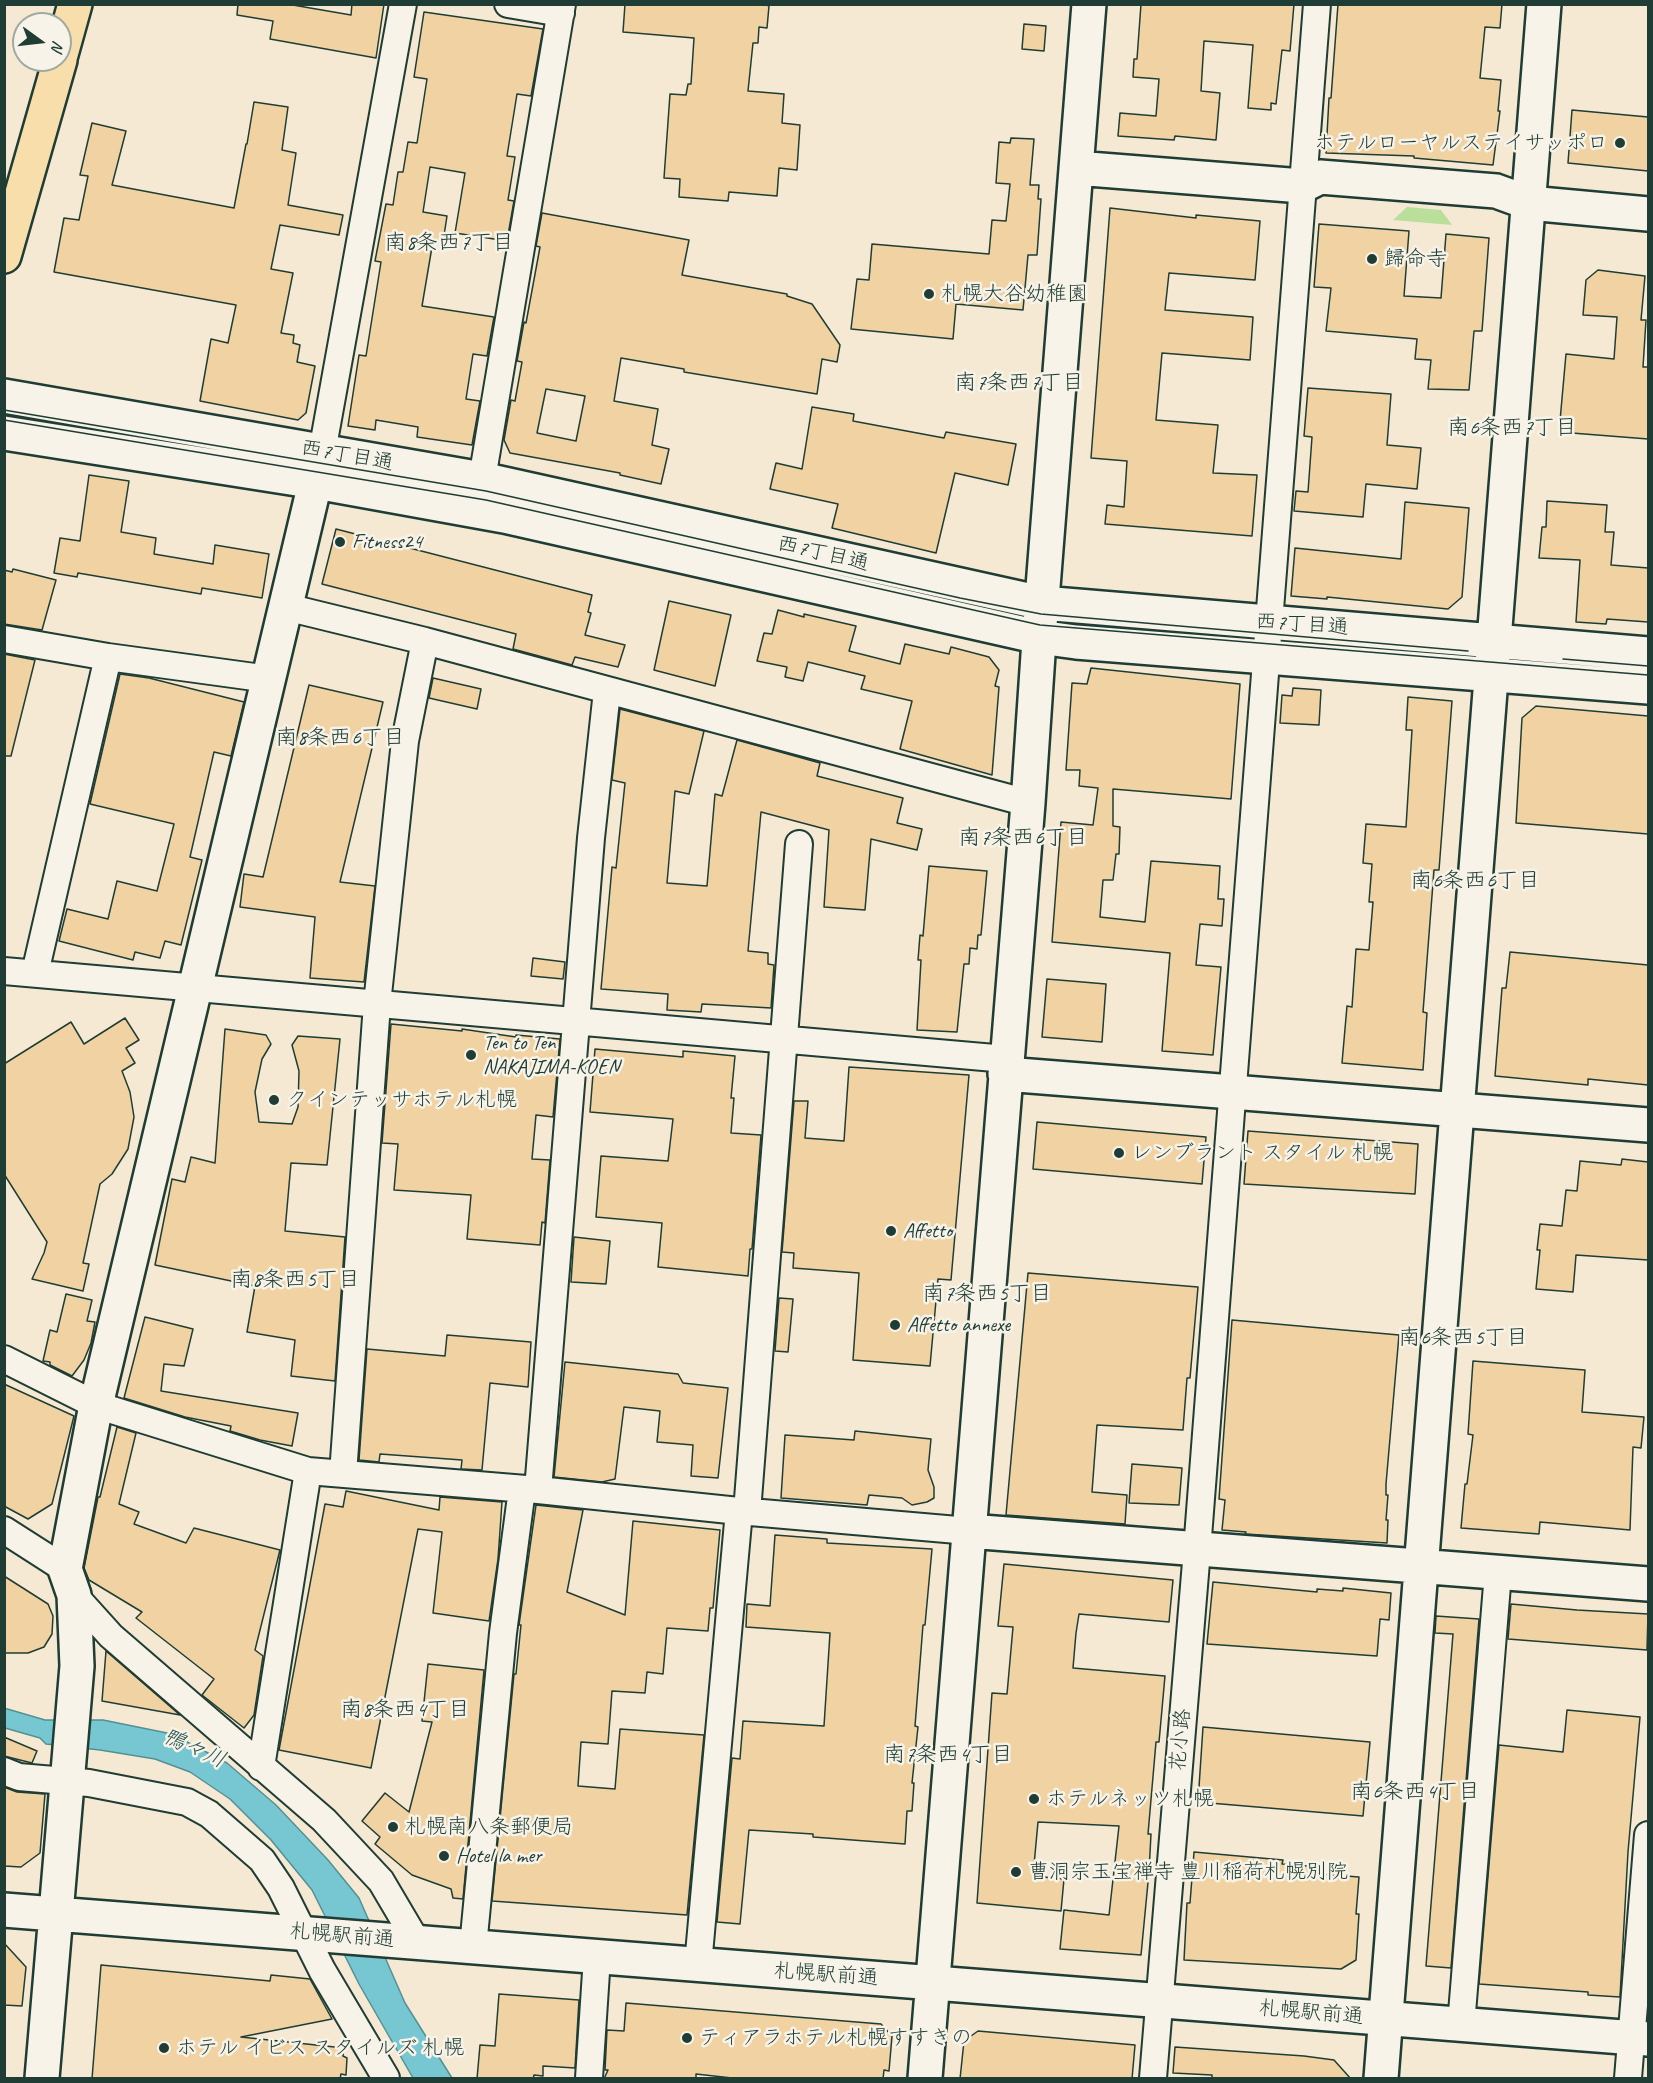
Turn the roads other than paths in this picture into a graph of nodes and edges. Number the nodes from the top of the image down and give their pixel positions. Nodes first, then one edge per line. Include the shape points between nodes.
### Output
1 (403, 4) edge
2 (508, 4) edge
3 (1089, 4) edge
4 (1317, 4) edge
5 (1544, 4) edge
6 (562, 9) edge
7 (56, 72) edge
8 (1076, 168) junction
9 (1302, 186) junction
10 (1529, 203) junction
11 (1648, 214) edge
12 (4, 256) edge
13 (4, 396) edge
14 (4, 433) edge
15 (319, 467) junction
16 (482, 478) junction
17 (1042, 603) junction
18 (286, 607) junction
19 (1268, 623) junction
20 (1039, 637) junction
21 (4, 639) edge
22 (1495, 640) junction
23 (424, 641) junction
24 (1648, 654) edge
25 (108, 657) junction
26 (1265, 657) junction
27 (1492, 675) junction
28 (269, 679) junction
29 (1648, 687) edge
30 (608, 691) junction
31 (1028, 803) junction
32 (798, 844) dead end
33 (4, 971) edge
34 (34, 973) junction
35 (196, 988) junction
36 (377, 1004) junction
37 (577, 1021) junction
38 (782, 1040) junction
39 (1005, 1066) junction
40 (1232, 1092) junction
41 (1458, 1109) junction
42 (1648, 1125) edge
43 (4, 1359) edge
44 (96, 1405) junction
45 (308, 1472) junction
46 (343, 1474) junction
47 (530, 1490) junction
48 (743, 1511) junction
49 (4, 1530) edge
50 (969, 1531) junction
51 (1197, 1550) junction
52 (1421, 1568) junction
53 (1498, 1573) junction
54 (1648, 1578) edge
55 (70, 1582) junction
56 (1648, 1584) edge
57 (261, 1767) junction
58 (4, 1771) edge
59 (67, 1781) junction
60 (1648, 1835) edge
61 (4, 1910) edge
62 (56, 1913) junction
63 (302, 1933) junction
64 (417, 1942) junction
65 (473, 1947) junction
66 (597, 1957) junction
67 (698, 1965) junction
68 (933, 1983) junction
69 (1160, 2001) junction
70 (1386, 2019) junction
71 (1461, 2025) junction
72 (1640, 2039) edge
73 (42, 2079) edge
74 (386, 2079) edge
75 (590, 2079) edge
76 (925, 2079) edge
77 (1153, 2079) edge
78 (1381, 2079) edge
79 (1628, 2079) edge

1 - 15 street
2 - 6 street
3 - 8 street
4 - 9 street, 花小路
5 - 10 street
6 - 16 street
7 - 12 main road
8 - 9 street
8 - 17 street
9 - 10 street via 1320,177 1496,191
9 - 19 street, 花小路
10 - 11 street
10 - 22 street
13 - 15 street, 西7丁目通
14 - 15 street, 西7丁目通
15 - 16 street, 西7丁目通
15 - 18 street
15 - 20 street, 西7丁目通 via 504,516
16 - 17 street, 西7丁目通
17 - 19 street, 西7丁目通
17 - 20 street
18 - 23 street
18 - 28 street
19 - 22 street, 西7丁目通
19 - 26 street, 花小路
20 - 26 street, 西7丁目通
20 - 31 street
21 - 25 street
22 - 24 street, 西7丁目通
22 - 27 street
23 - 30 street
23 - 36 street via 405,741
25 - 28 street
25 - 34 street
26 - 27 street, 西7丁目通
26 - 40 street, 花小路
27 - 29 street, 西7丁目通
27 - 41 street
28 - 35 street
30 - 31 street
30 - 37 street via 591,838
31 - 39 street
32 - 38 street
33 - 34 street
34 - 35 street
35 - 36 street
35 - 44 street
36 - 37 street
36 - 46 street
37 - 38 street
37 - 47 street
38 - 39 street
38 - 48 street
39 - 40 street
39 - 50 street
40 - 41 street
40 - 51 street, 花小路
41 - 42 street
41 - 52 street
43 - 44 street
44 - 45 street
44 - 55 street
45 - 46 street
45 - 57 street
46 - 47 street
47 - 48 street
47 - 65 street via 503,1633
48 - 50 street
48 - 67 street
49 - 55 street
50 - 51 street
50 - 68 street
51 - 52 street
51 - 69 street, 花小路
52 - 53 street
52 - 70 street
53 - 56 street
53 - 71 street
54 - 56 street
55 - 57 street via 111,1636
55 - 59 street via 77,1666
57 - 64 street via 324,1820 381,1881
58 - 59 street via 19,1777
59 - 62 street
59 - 63 street via 187,1802 209,1814 262,1860 281,1888
60 - 72 street
61 - 62 street, 札幌駅前通
62 - 63 street, 札幌駅前通
62 - 73 street
63 - 64 street, 札幌駅前通
63 - 74 street
64 - 65 street, 札幌駅前通
65 - 66 street, 札幌駅前通
66 - 67 street, 札幌駅前通
66 - 75 street
67 - 68 street, 札幌駅前通
68 - 69 street, 札幌駅前通
68 - 76 street
69 - 70 street, 札幌駅前通
69 - 77 street, 花小路
70 - 71 street, 札幌駅前通
70 - 78 street
71 - 72 street, 札幌駅前通
72 - 79 street

